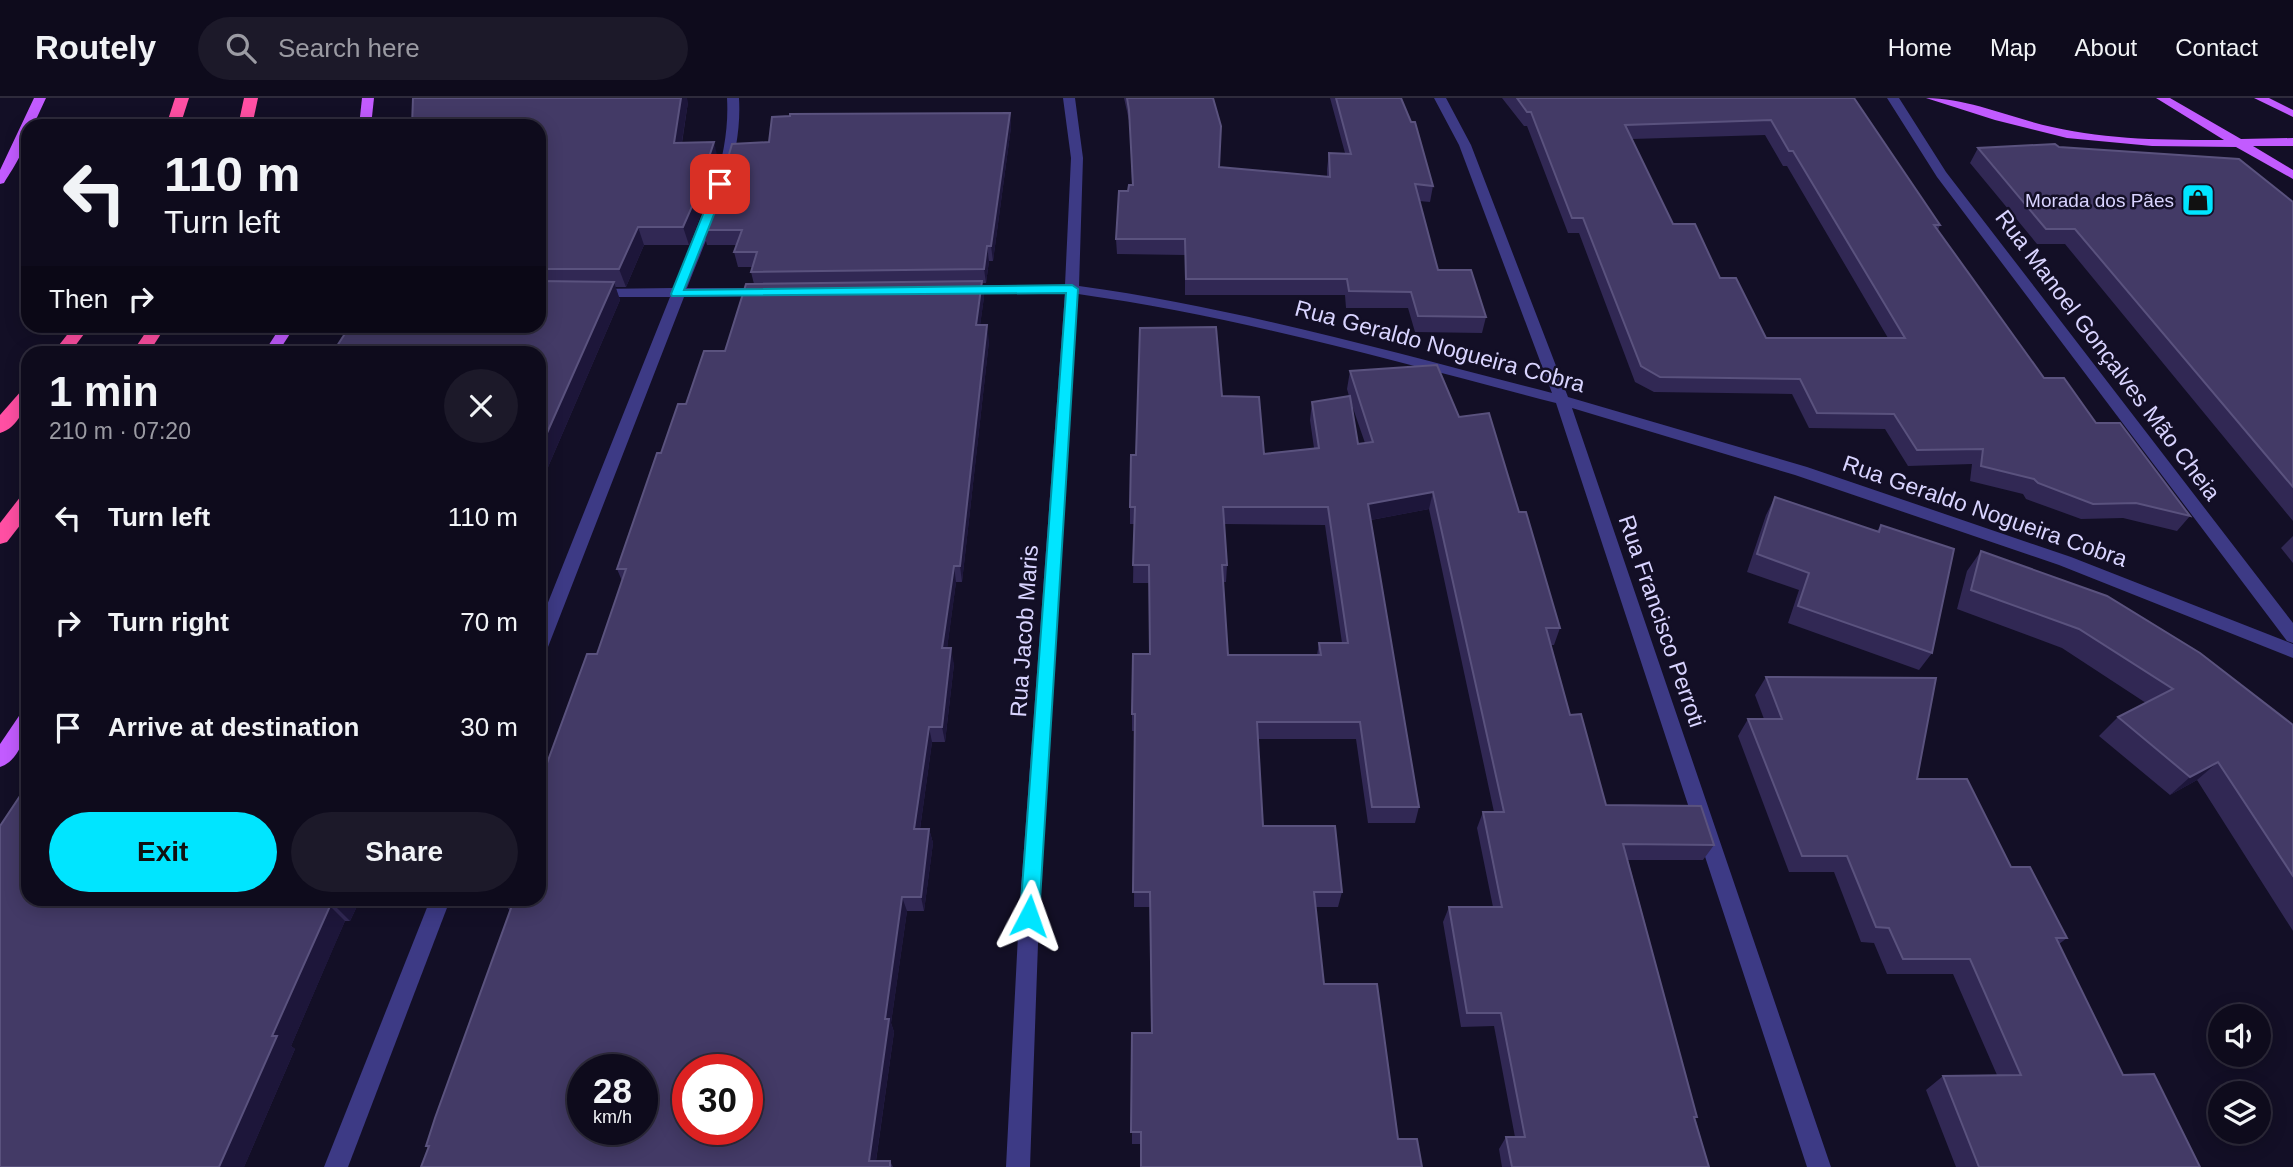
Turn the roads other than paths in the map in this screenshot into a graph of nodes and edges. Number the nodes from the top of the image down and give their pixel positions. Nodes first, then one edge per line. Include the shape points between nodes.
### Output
1 (40, 98) edge
2 (182, 98) edge
3 (251, 98) edge
4 (368, 98) edge
5 (733, 98) edge
6 (1069, 98) edge
7 (1440, 98) edge
8 (1893, 98) edge
9 (1932, 98) edge
10 (2162, 98) edge
11 (2260, 98) edge
12 (2293, 114) edge
13 (29, 119) edge
14 (175, 119) edge
15 (246, 119) edge
16 (366, 119) edge
17 (21, 133) edge
18 (2293, 142) edge
19 (2241, 143) junction
20 (6, 161) edge
21 (2293, 175) edge
22 (0, 180) edge
23 (947, 289) edge
24 (1072, 289) junction
25 (785, 292) edge
26 (580, 293) edge
27 (677, 294) junction
28 (1562, 400) junction
29 (21, 402) edge
30 (0, 427) edge
31 (21, 510) edge
32 (0, 537) edge
33 (546, 629) edge
34 (2293, 636) edge
35 (2293, 651) edge
36 (21, 728) edge
37 (0, 759) edge
38 (438, 906) edge
39 (336, 1167) edge
40 (1017, 1167) edge
41 (1819, 1167) edge

1 - 13 main road
2 - 14 highway
3 - 15 highway
4 - 16 main road
5 - 27 street via 726,169
6 - 24 street, Rua Jacob Maris via 1077,158
7 - 28 street, Rua Francisco Perroti via 1465,145
8 - 34 street, Rua Manoel Gonçalves Mão Cheia via 1941,174
9 - 19 main road via 2069,134
10 - 19 main road
11 - 12 main road
17 - 20 main road
18 - 19 main road
19 - 21 main road
20 - 22 main road
23 - 24 street, Rua Geraldo Nogueira Cobra
24 - 28 street, Rua Geraldo Nogueira Cobra via 1245,319
24 - 40 street, Rua Jacob Maris via 1029,916
25 - 27 street
26 - 27 street
27 - 33 street
28 - 35 street, Rua Geraldo Nogueira Cobra via 1801,471 2038,552
28 - 41 street, Rua Francisco Perroti
29 - 30 highway
31 - 32 highway
36 - 37 main road
38 - 39 street

